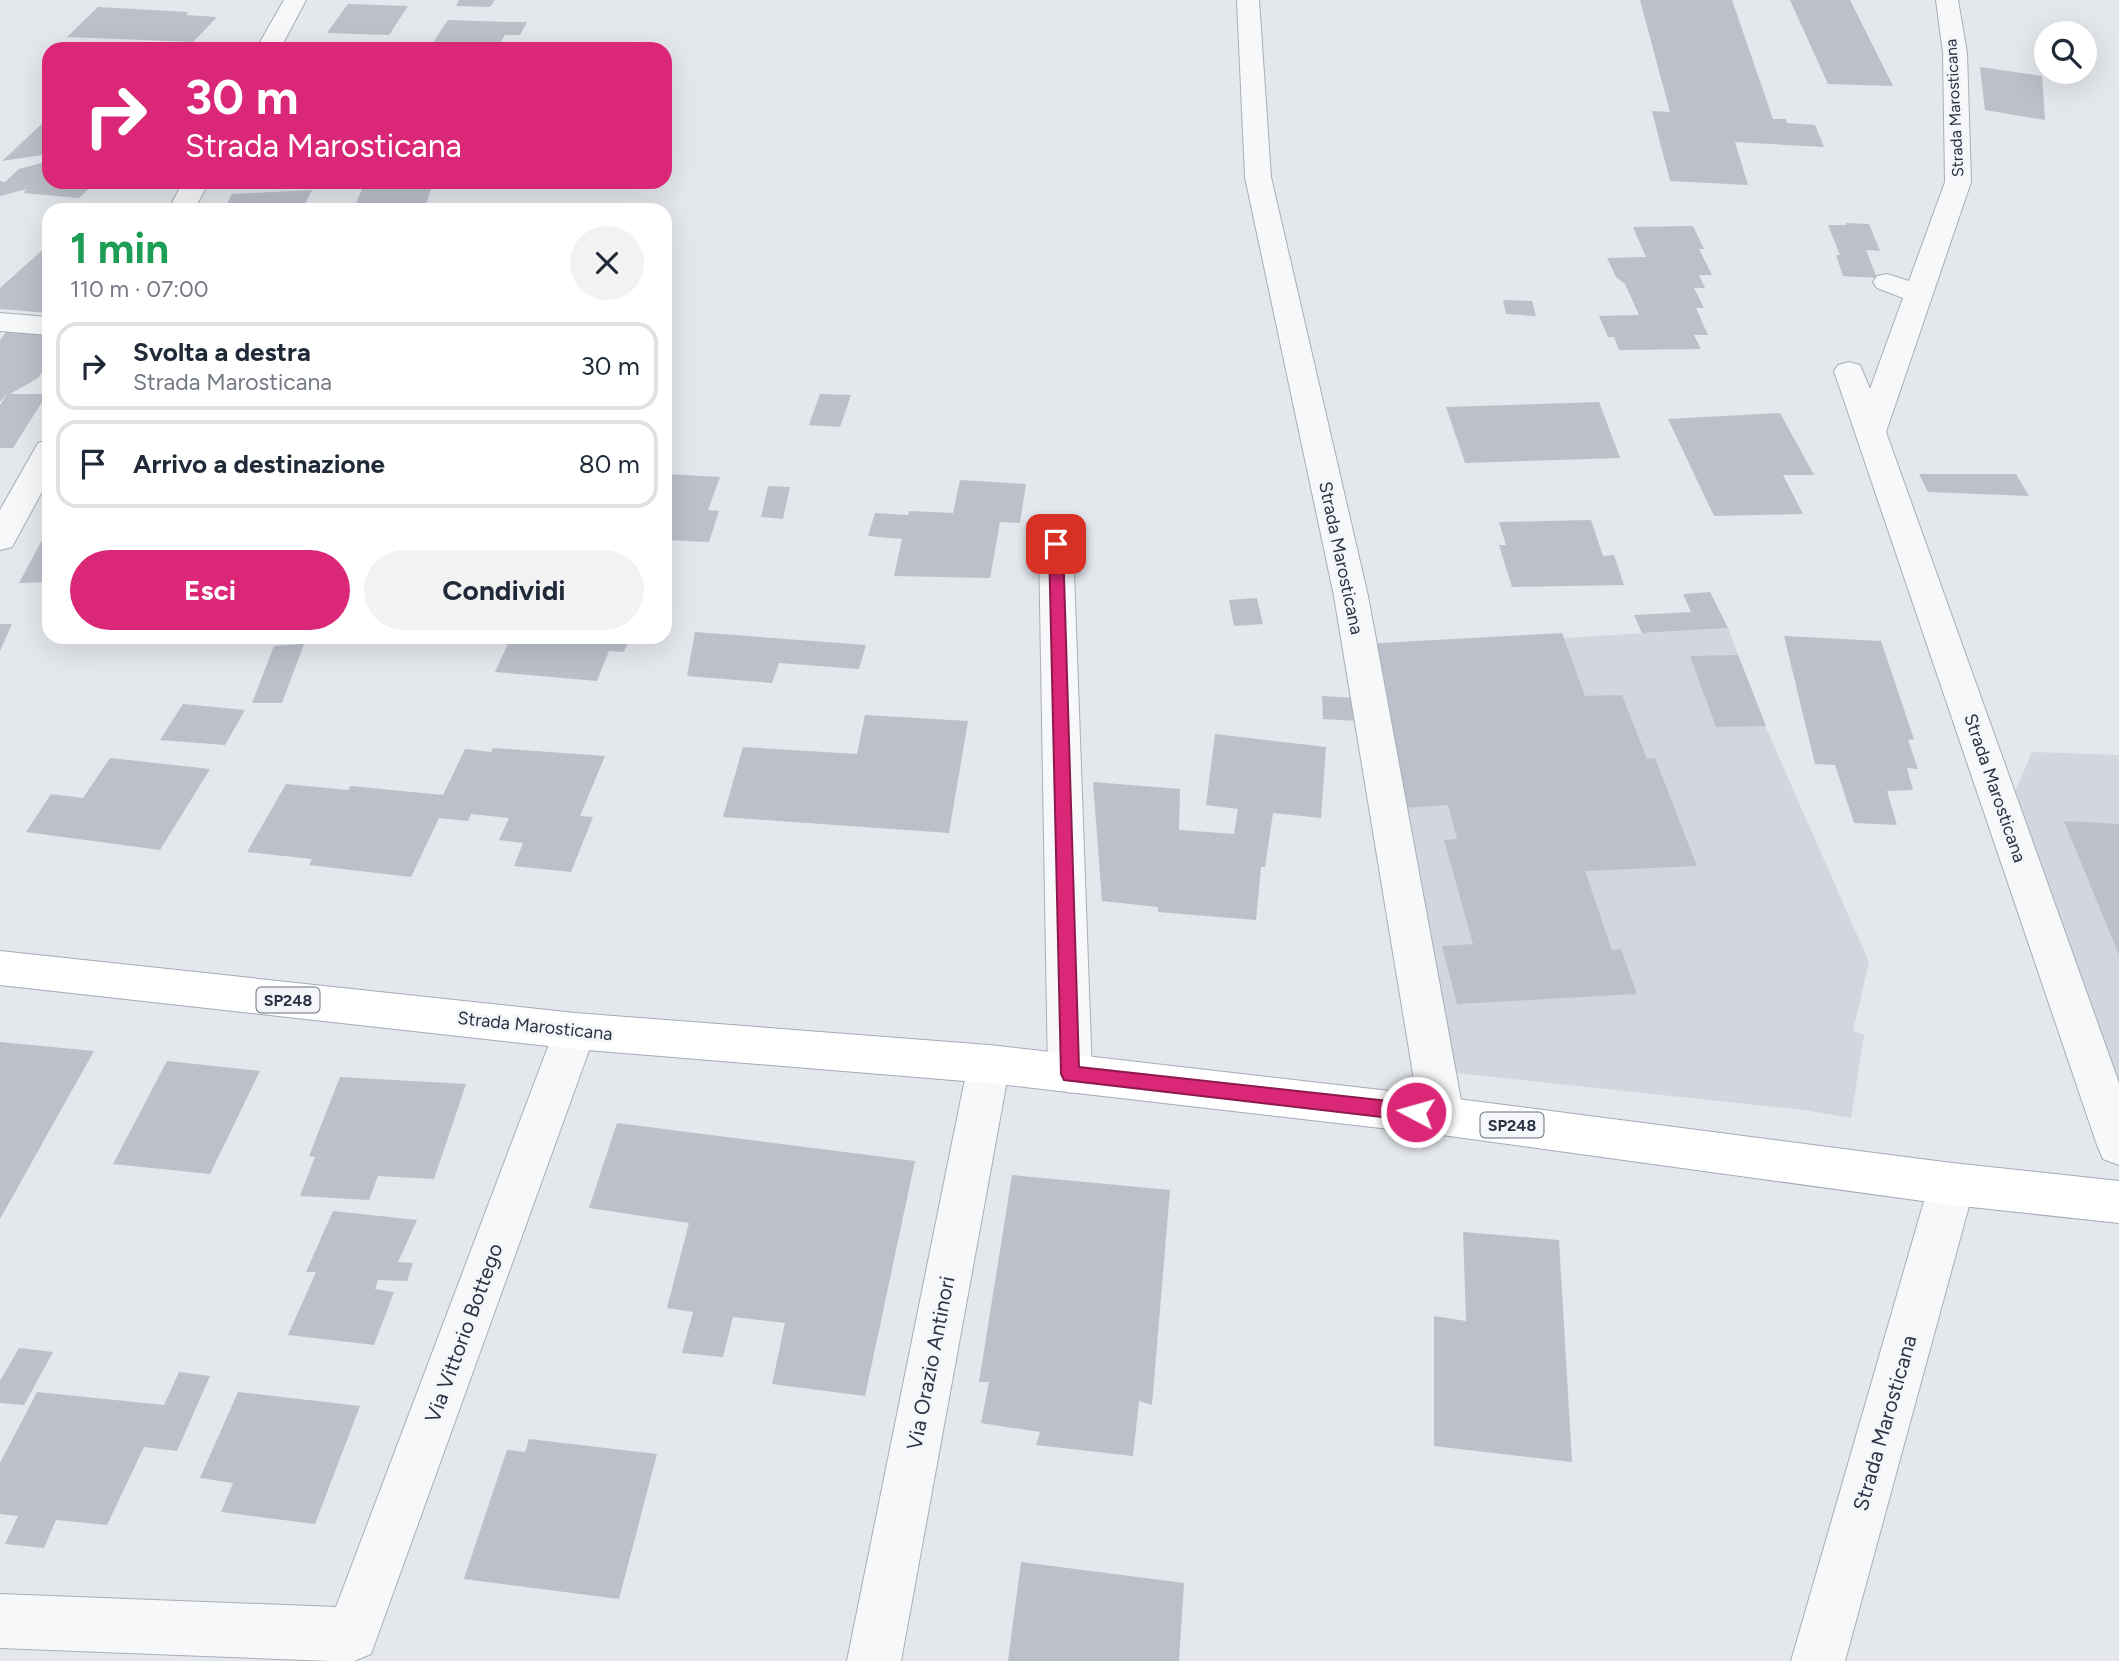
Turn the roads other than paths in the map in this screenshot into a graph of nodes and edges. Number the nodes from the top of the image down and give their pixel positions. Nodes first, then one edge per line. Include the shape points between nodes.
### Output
1 (295, 0) edge
2 (1248, 0) edge
3 (1947, 0) edge
4 (272, 42) edge
5 (1887, 282) dead end
6 (1919, 293) junction
7 (0, 322) edge
8 (42, 325) edge
9 (1849, 371) dead end
10 (1870, 432) junction
11 (42, 463) edge
12 (0, 539) edge
13 (1056, 544) dead end
14 (0, 968) edge
15 (575, 1031) junction
16 (989, 1064) junction
17 (1070, 1074) junction
18 (1442, 1115) junction
19 (2119, 1145) edge
20 (1952, 1184) junction
21 (2119, 1202) edge
22 (0, 1620) edge
23 (347, 1648) edge
24 (874, 1661) edge
25 (1818, 1661) edge

1 - 4 street
2 - 18 street, Strada Marosticana via 1258,177 1351,596
3 - 6 street, Strada Marosticana via 1955,53 1958,182
5 - 6 street
6 - 10 street, Strada Marosticana
7 - 8 street
9 - 10 street, Strada Marosticana
10 - 19 street, Strada Marosticana
11 - 12 street
13 - 17 street
14 - 15 main road, Strada Marosticana / SP248
15 - 16 main road, Strada Marosticana / SP248
15 - 23 street, Via Vittorio Bottego
16 - 17 main road, Strada Marosticana / SP248
16 - 24 street, Via Orazio Antinori
17 - 18 main road, Strada Marosticana / SP248
18 - 20 main road, Strada Marosticana / SP248
20 - 21 main road, Strada Marosticana / SP248
20 - 25 street, Strada Marosticana
22 - 23 street, Via Vittorio Bottego

